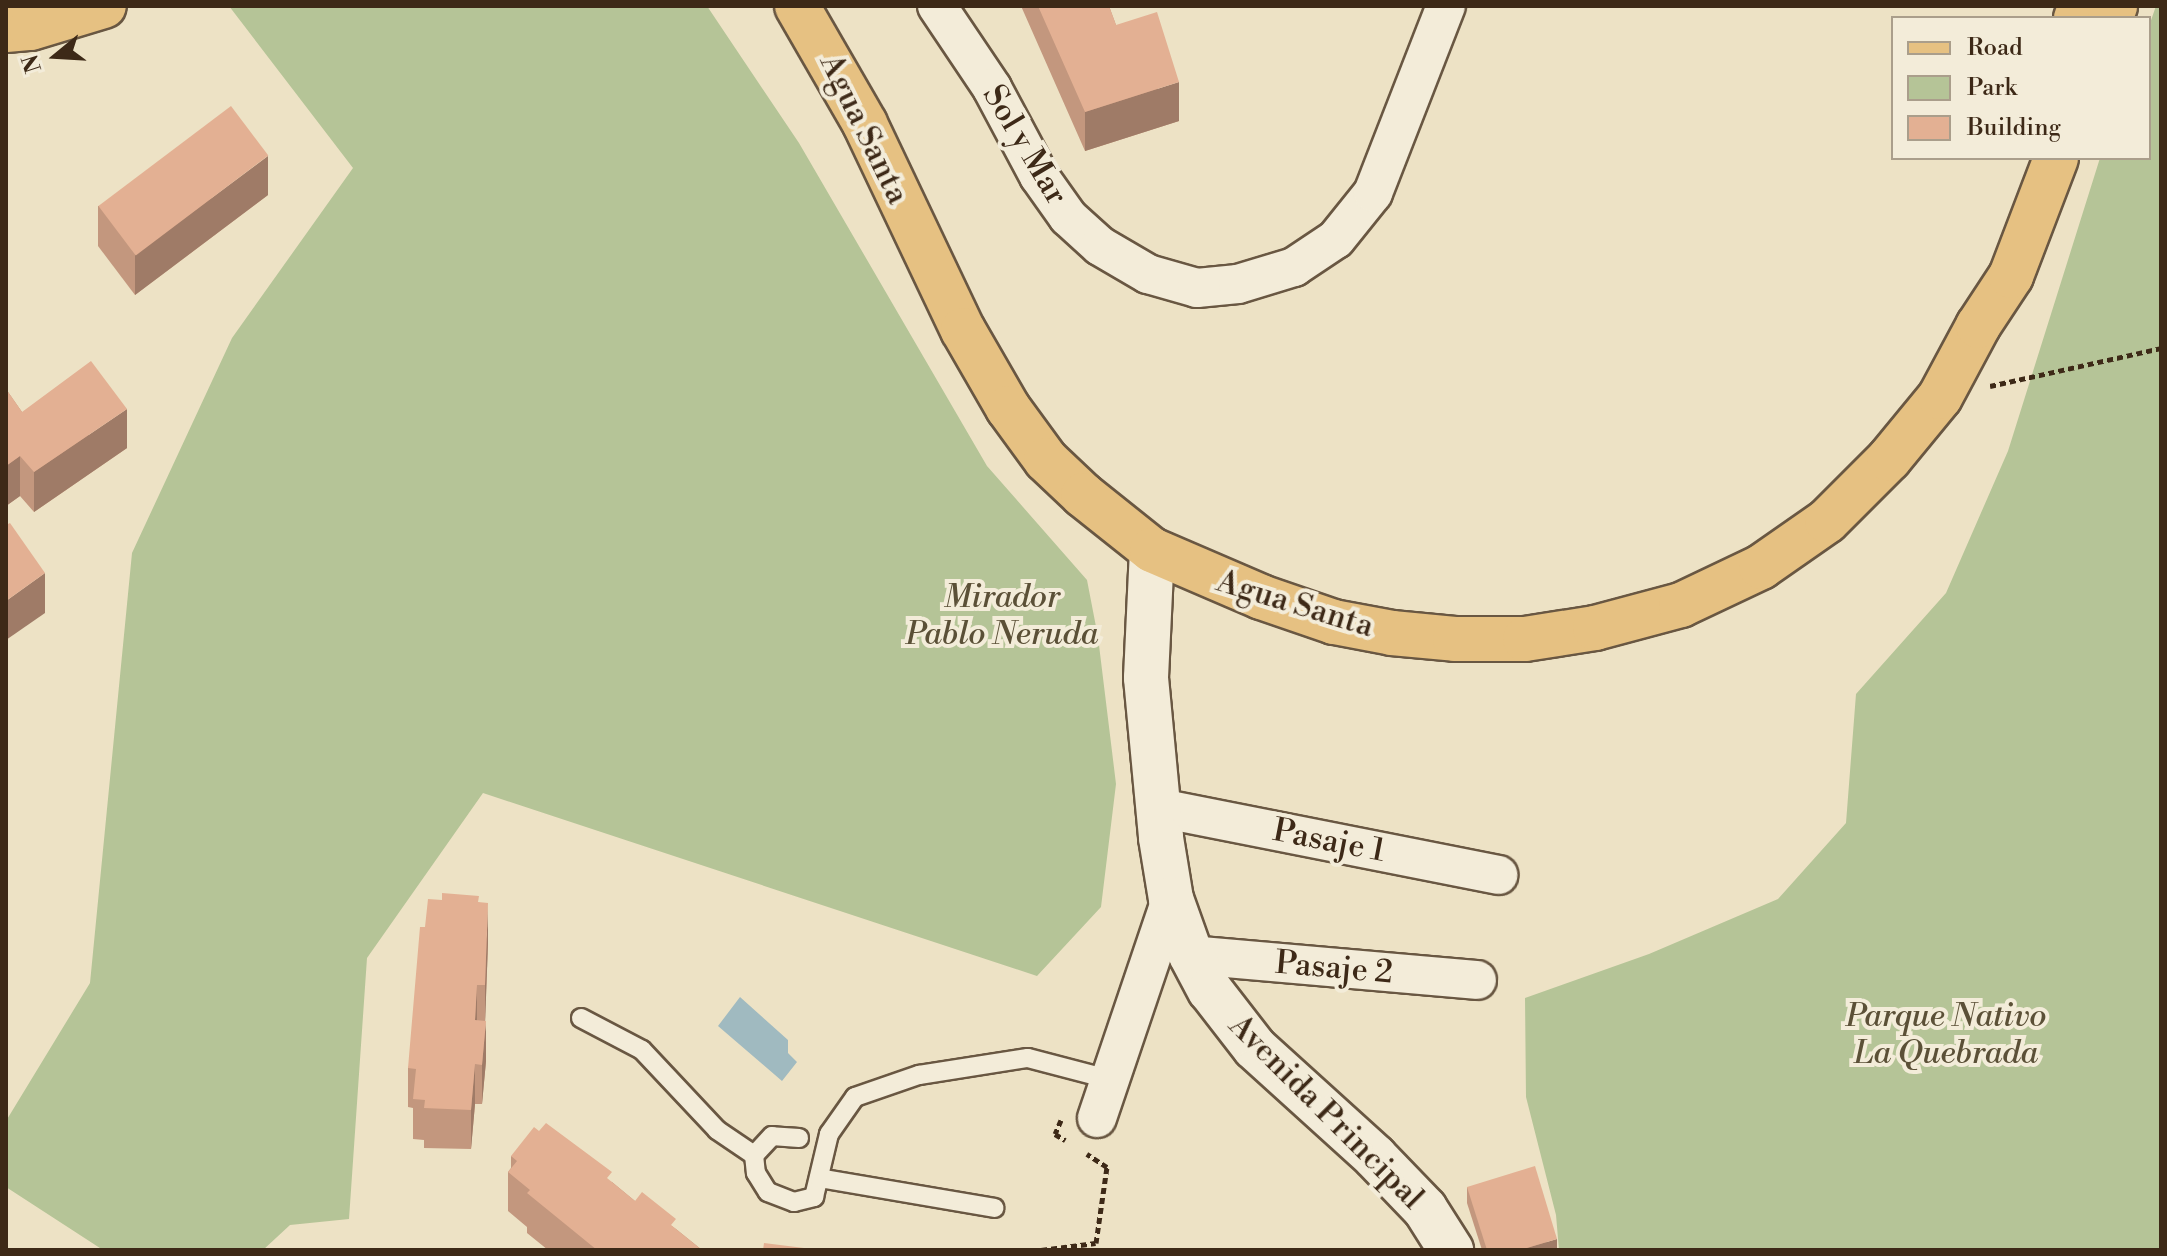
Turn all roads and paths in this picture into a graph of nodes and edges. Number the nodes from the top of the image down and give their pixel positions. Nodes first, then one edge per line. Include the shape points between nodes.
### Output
1 (104, 6) edge
2 (797, 6) edge
3 (937, 6) edge
4 (1446, 6) edge
5 (6, 30) edge
6 (2023, 160) edge
7 (2055, 160) edge
8 (1978, 326) junction
9 (2161, 348) edge
10 (1940, 397) junction
11 (1152, 550) junction
12 (1160, 808) junction
13 (1498, 875) dead end
14 (1171, 899) junction
15 (1191, 955) junction
16 (1477, 980) dead end
17 (581, 1018) dead end
18 (1094, 1075) junction
19 (1089, 1134) joint
20 (799, 1138) dead end
21 (1068, 1142) dead end
22 (754, 1155) junction
23 (819, 1178) junction
24 (994, 1208) dead end
25 (1041, 1250) edge
26 (1451, 1250) edge

1 - 5 main road via 31,28
2 - 11 main road, Agua Santa via 865,124 932,271 1008,408 1046,460
3 - 4 street, Sol y Mar via 1068,217 1100,246 1148,274 1197,288 1238,284 1294,267 1336,239 1373,193
6 - 8 main road, Agua Santa via 1979,279
7 - 8 main road, Agua Santa via 2011,276
8 - 10 main road, Agua Santa
9 - 10 path
10 - 11 main road, Agua Santa via 1889,459 1827,521 1761,567 1681,605 1595,628 1525,639 1392,633 1334,622 1261,597
11 - 12 street, Avenida Principal via 1146,678
12 - 13 street, Pasaje 1
12 - 14 street, Avenida Principal
14 - 15 street, Avenida Principal
14 - 18 street
15 - 16 street, Pasaje 2
15 - 26 street, Avenida Principal via 1210,990 1255,1048 1425,1209
17 - 22 lane via 642,1050 717,1130
18 - 19 street
18 - 21 path via 1055,1134
18 - 23 lane via 1028,1058 919,1075 855,1097 829,1134
19 - 25 path via 1107,1167 1096,1243
20 - 22 lane via 772,1136
22 - 23 lane via 756,1173 768,1192 794,1202 814,1197
23 - 24 lane

